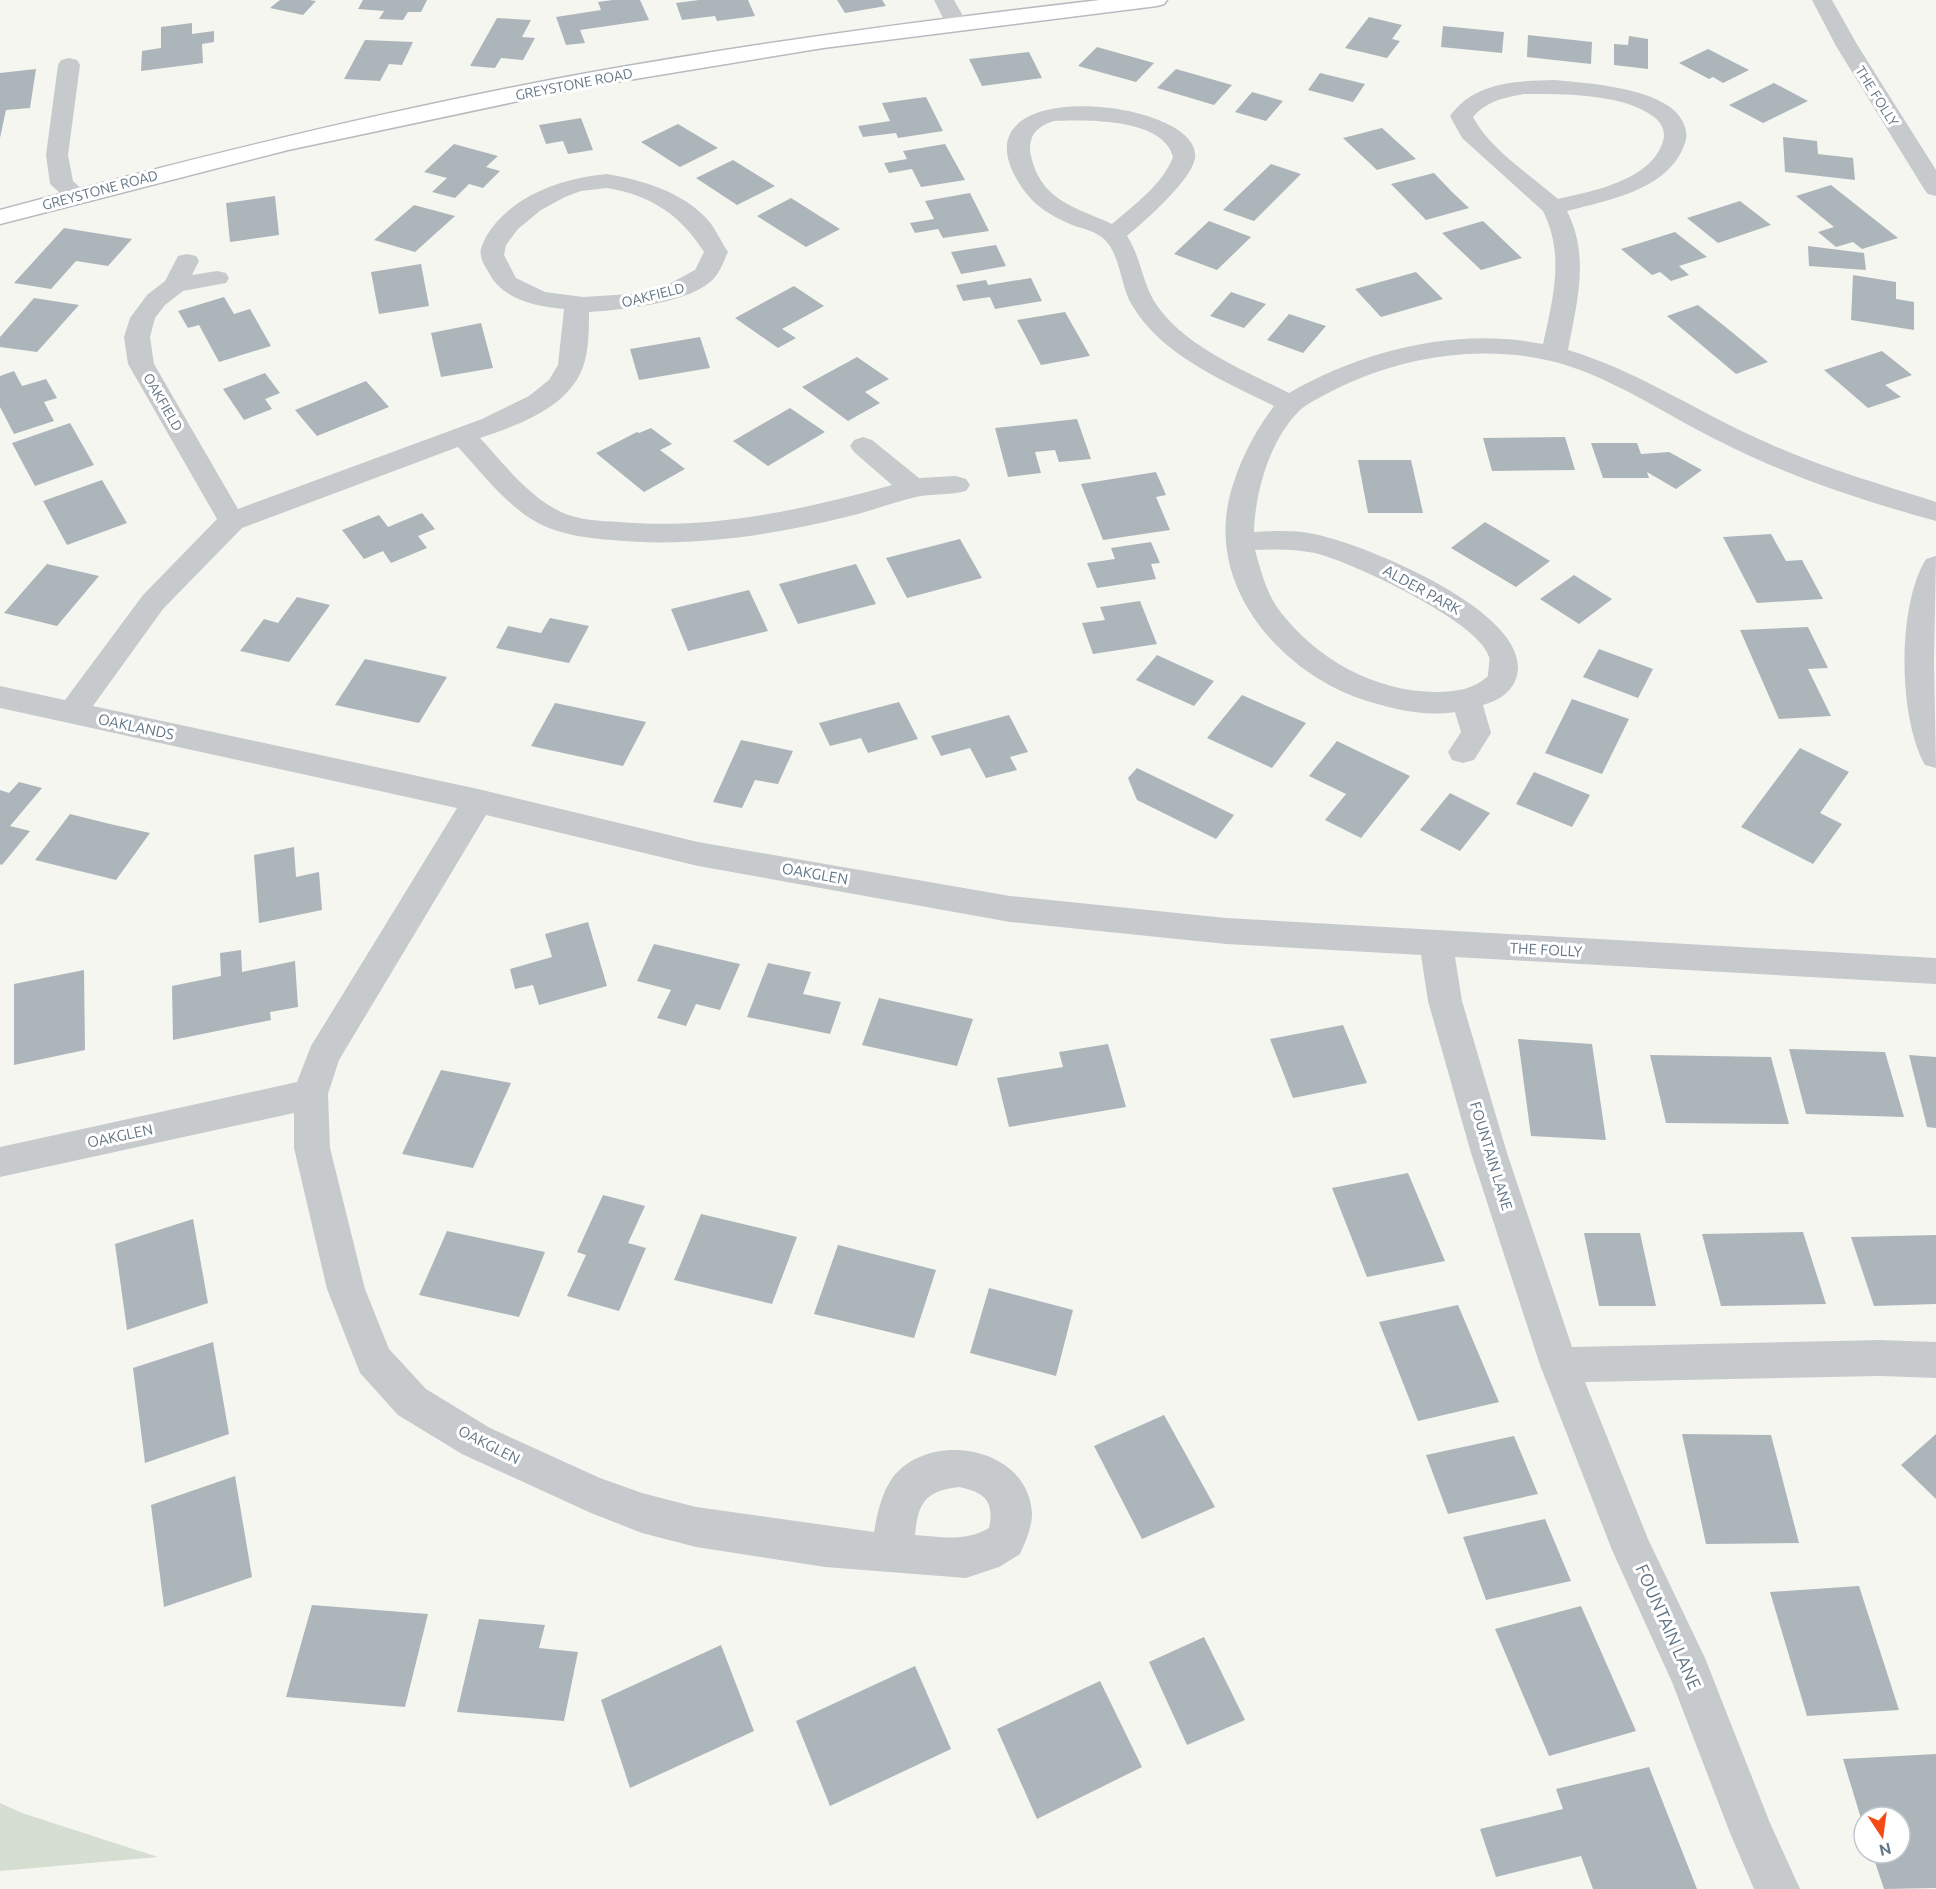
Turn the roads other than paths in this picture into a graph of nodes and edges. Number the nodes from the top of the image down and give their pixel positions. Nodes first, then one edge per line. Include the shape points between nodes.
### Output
1 (944, 0) edge
2 (1157, 0) edge
3 (1822, 0) edge
4 (956, 22) junction
5 (69, 65) dead end
6 (1936, 189) edge
7 (76, 196) junction
8 (1553, 207) junction
9 (0, 217) edge
10 (1113, 235) junction
11 (187, 261) dead end
12 (217, 278) dead end
13 (175, 285) junction
14 (577, 305) junction
15 (1554, 354) junction
16 (1290, 404) junction
17 (462, 435) junction
18 (863, 446) dead end
19 (956, 485) dead end
20 (914, 488) junction
21 (1936, 512) edge
22 (232, 521) junction
23 (1241, 542) junction
24 (1936, 566) edge
25 (0, 697) edge
26 (1467, 700) junction
27 (72, 713) junction
28 (1463, 752) dead end
29 (271, 757) joint
30 (1936, 757) edge
31 (478, 801) junction
32 (1156, 925) joint
33 (1436, 944) junction
34 (1936, 971) edge
35 (311, 1094) junction
36 (0, 1162) edge
37 (1936, 1360) edge
38 (1559, 1365) junction
39 (892, 1554) dead end
40 (1777, 1889) edge

1 - 4 street
2 - 4 main road, GREYSTONE ROAD
3 - 6 street, THE FOLLY
4 - 7 main road, GREYSTONE ROAD via 592,80 246,152
5 - 7 street via 57,155 62,184
7 - 9 main road, GREYSTONE ROAD
8 - 8 street via 1470,133 1461,116 1471,103 1487,94 1511,90 1581,89 1639,100 1671,122 1676,135 1673,152 1659,167 1638,181
8 - 15 street via 1569,242 1569,270
10 - 10 street via 1178,171 1184,157 1178,141 1158,126 1114,117 1065,114 1035,120 1022,134 1018,149 1036,191 1062,213
10 - 16 street via 1139,298 1158,324 1213,363
11 - 13 street, OAKFIELD
12 - 13 street
13 - 22 street, OAKFIELD via 156,300 143,318 137,337 139,357
14 - 14 street, OAKFIELD via 543,299 512,286 493,260 493,249 504,230 528,208 557,192 607,181 638,187 692,218 716,246 713,267 691,285 631,302
14 - 17 street via 570,367 557,387 531,405
15 - 16 street, ALDER PARK via 1509,345 1464,345 1411,354 1357,370
15 - 21 street, ALDER PARK via 1605,371 1750,446
16 - 23 street, ALDER PARK via 1262,447 1245,488 1239,513
17 - 20 street via 520,495 552,519 598,530 650,534 761,525
17 - 22 street
18 - 20 street
19 - 20 street
22 - 27 street via 153,602
23 - 26 street, ALDER PARK via 1252,591 1270,622 1326,672 1361,689 1407,701 1435,704
23 - 26 street, ALDER PARK via 1300,541 1340,551 1409,581 1470,618 1494,640 1502,653 1504,669 1497,684
24 - 30 street via 1919,641 1920,675
25 - 27 street, OAKLANDS
26 - 28 street via 1476,733
27 - 29 street, OAKLANDS
29 - 31 street, OAKGLEN
31 - 32 street, OAKGLEN via 698,854 1010,909
31 - 35 street, OAKGLEN via 323,1056
32 - 33 street, THE FOLLY
33 - 34 street, THE FOLLY
33 - 38 street, FOUNTAIN LANE via 1445,1001 1489,1153
35 - 36 street, OAKGLEN
35 - 39 street, OAKGLEN via 312,1148 346,1289 374,1360 412,1402 476,1441 642,1513 696,1527
37 - 38 street
38 - 40 street, FOUNTAIN LANE via 1632,1550 1690,1673

